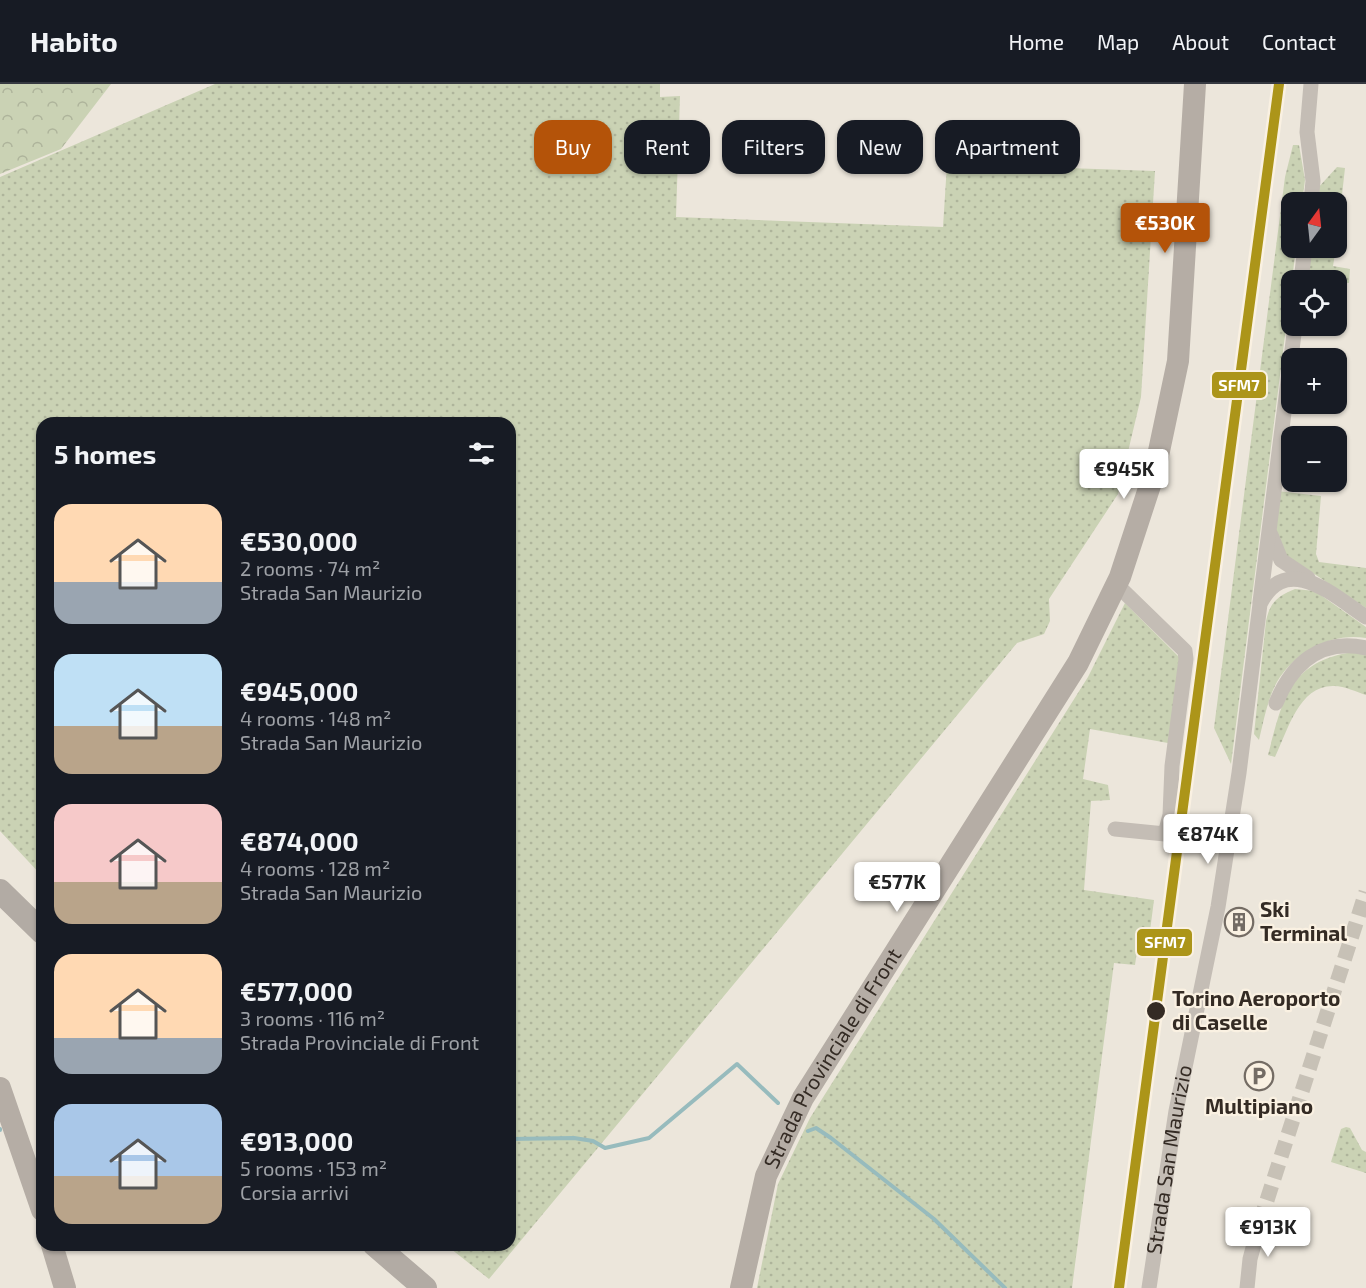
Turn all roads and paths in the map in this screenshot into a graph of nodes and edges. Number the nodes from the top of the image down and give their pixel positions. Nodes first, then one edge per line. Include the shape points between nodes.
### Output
1 (1195, 84) edge
2 (1311, 84) edge
3 (1312, 192) edge
4 (1294, 336) edge
5 (1270, 523) junction
6 (1314, 582) junction
7 (1116, 584) junction
8 (1260, 603) junction
9 (1366, 617) edge
10 (1366, 648) edge
11 (1276, 704) dead end
12 (1114, 829) dead end
13 (0, 891) edge
14 (0, 910) edge
15 (36, 927) edge
16 (36, 930) edge
17 (0, 1088) edge
18 (36, 1191) edge
19 (1260, 1222) tunnel mouth
20 (54, 1251) edge
21 (382, 1251) edge
22 (744, 1281) edge
23 (65, 1288) edge
24 (425, 1288) edge
25 (732, 1288) edge
26 (1149, 1288) edge
27 (1247, 1288) edge

1 - 7 main road, Strada Provinciale di Front via 1178,361 1155,470
2 - 3 street via 1307,132
4 - 5 street, Strada San Maurizio
5 - 6 street, Strada San Maurizio via 1271,538 1281,560
5 - 8 street, Strada San Maurizio
6 - 8 street via 1294,578 1284,581
6 - 9 street, Strada San Maurizio
7 - 12 street via 1185,651 1186,659 1165,834
7 - 22 main road, Strada Provinciale di Front via 1078,663 803,1098 766,1176
8 - 26 street, Strada San Maurizio via 1218,907 1175,1121
10 - 11 street via 1342,647 1308,658 1286,680
13 - 15 main road
14 - 16 main road
17 - 18 main road
19 - 27 street
20 - 23 main road
21 - 24 main road
22 - 25 main road

